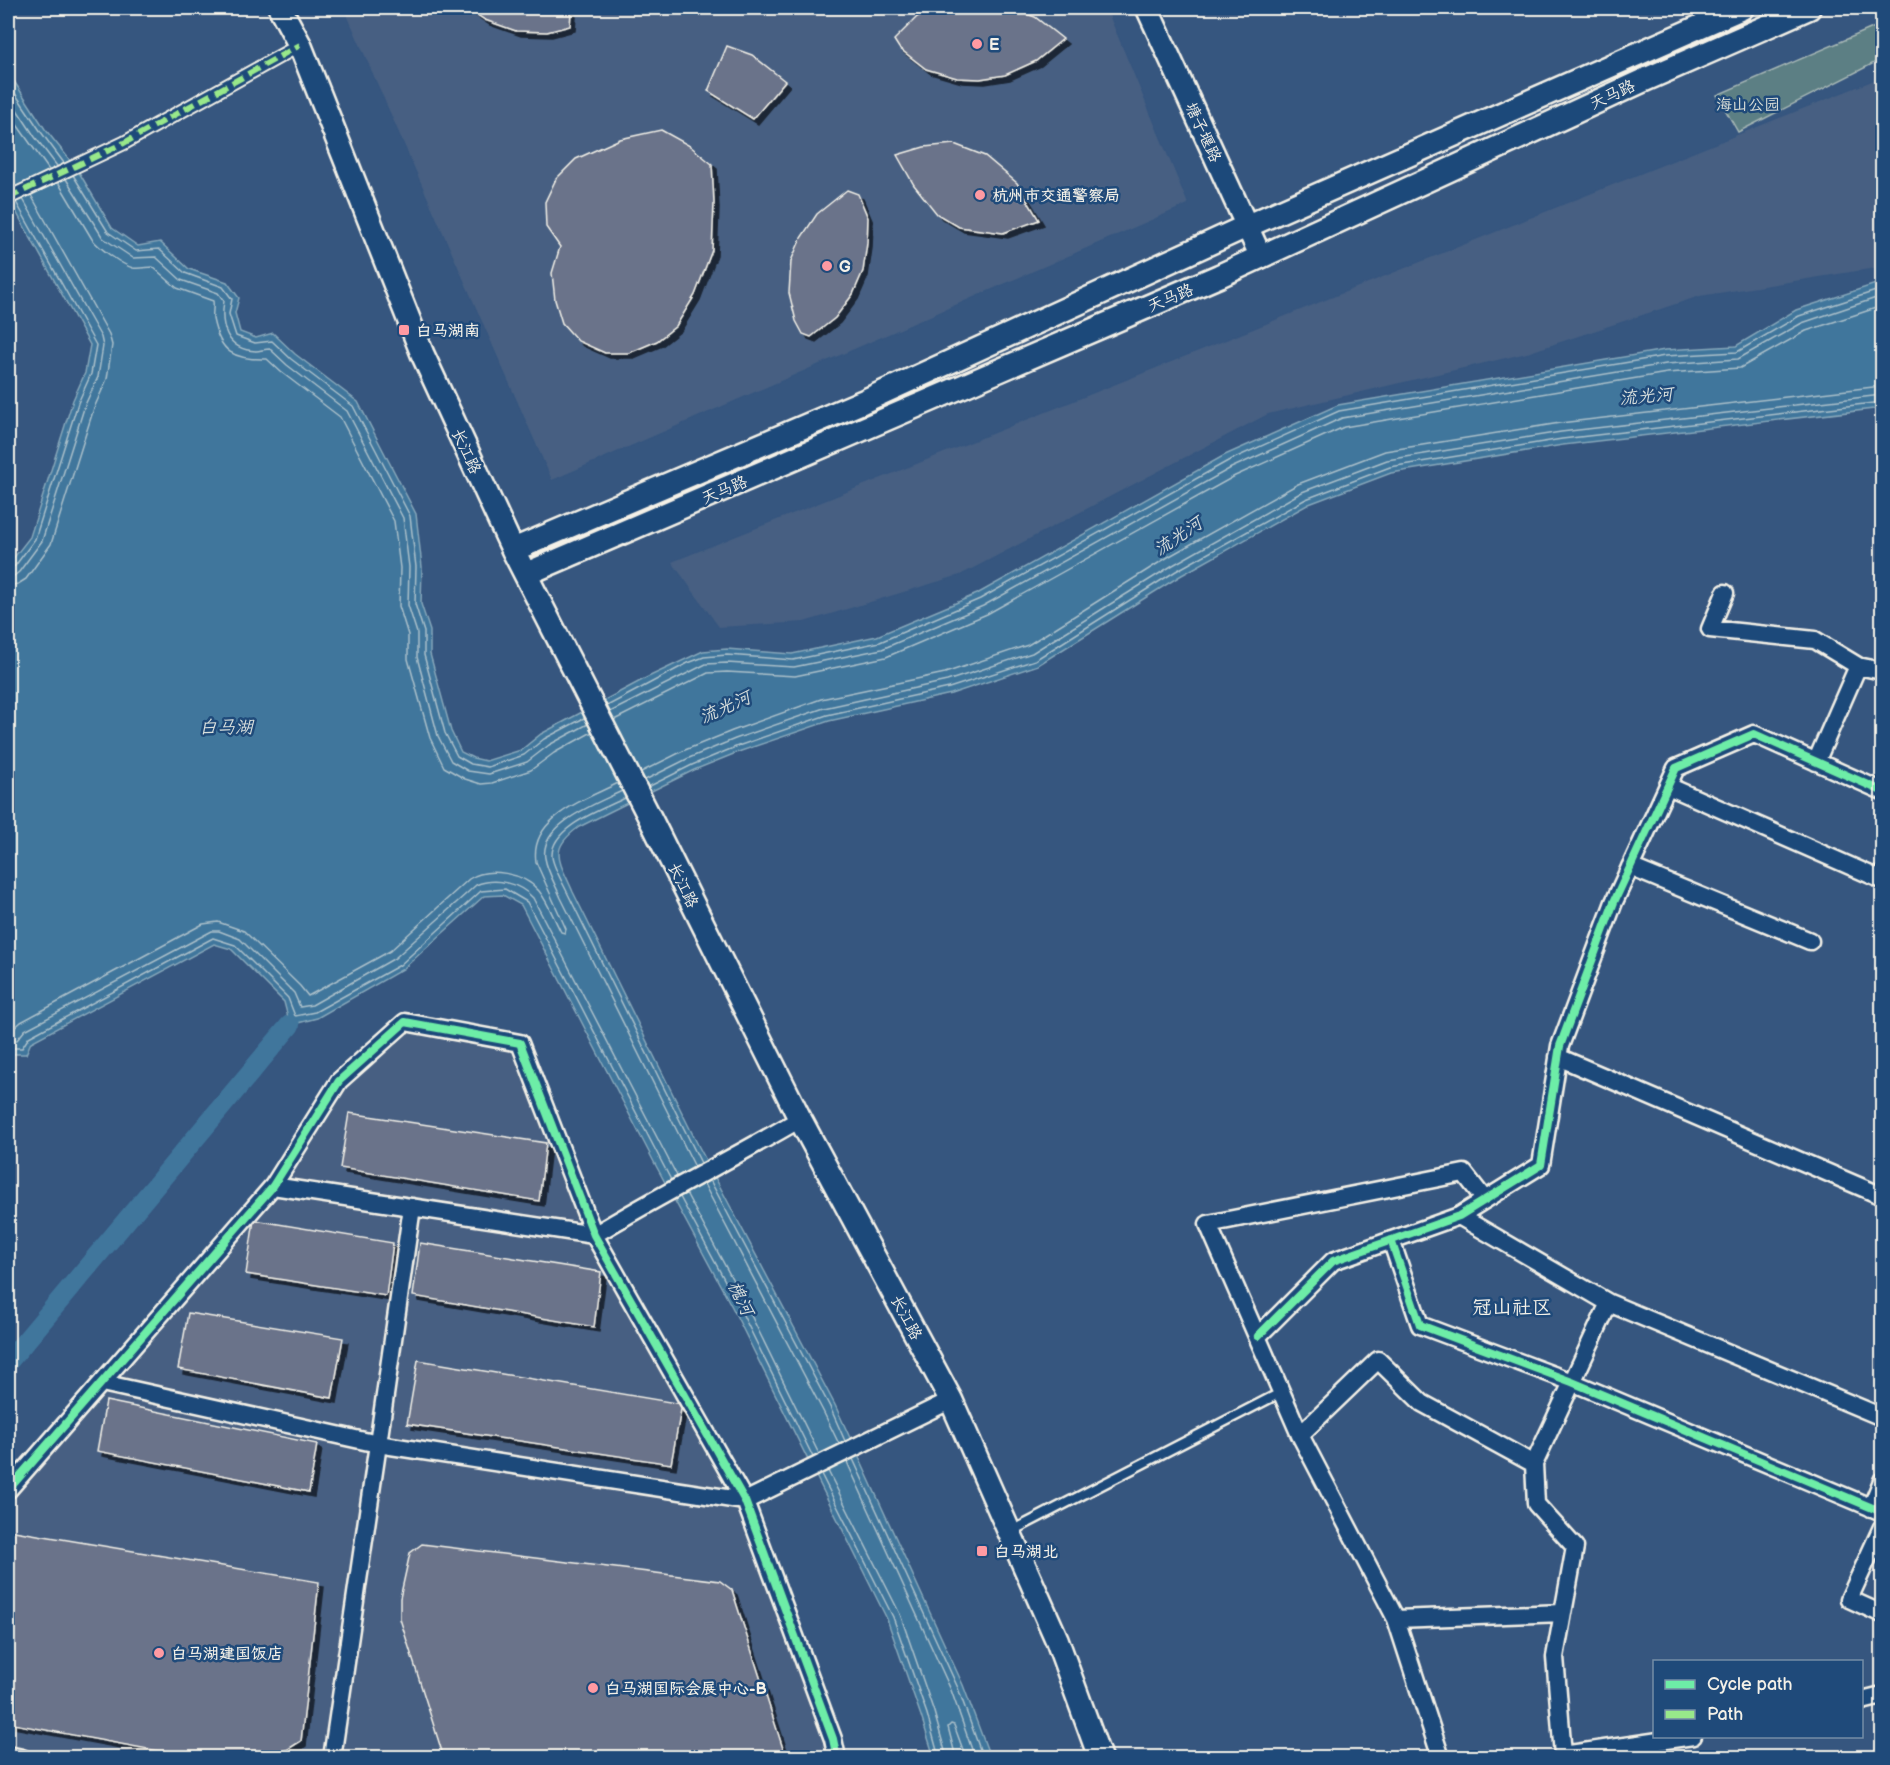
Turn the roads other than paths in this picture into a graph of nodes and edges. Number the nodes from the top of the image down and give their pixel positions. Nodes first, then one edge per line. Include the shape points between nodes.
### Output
1 (280, 8) edge
2 (1147, 8) edge
3 (1743, 8) edge
4 (1809, 8) edge
5 (300, 45) junction
6 (8, 198) edge
7 (1247, 226) junction
8 (1261, 257) junction
9 (513, 550) junction
10 (526, 574) junction
11 (1725, 593) dead end
12 (1858, 666) junction
13 (1882, 670) edge
14 (1816, 762) junction
15 (1668, 786) junction
16 (1882, 791) edge
17 (1630, 867) junction
18 (1882, 880) edge
19 (1810, 941) dead end
20 (1558, 1057) junction
21 (800, 1119) junction
22 (273, 1186) junction
23 (1882, 1196) edge
24 (1485, 1200) junction
25 (412, 1208) junction
26 (1459, 1216) junction
27 (594, 1236) junction
28 (1390, 1240) junction
29 (1610, 1303) junction
30 (1258, 1336) junction
31 (1572, 1382) junction
32 (102, 1383) junction
33 (1282, 1392) junction
34 (951, 1400) junction
35 (1882, 1417) edge
36 (1300, 1435) junction
37 (378, 1444) junction
38 (1534, 1464) junction
39 (1882, 1481) edge
40 (8, 1490) edge
41 (745, 1501) junction
42 (1877, 1510) edge
43 (1882, 1527) edge
44 (1009, 1532) junction
45 (1563, 1613) junction
46 (1882, 1614) edge
47 (1396, 1619) junction
48 (1882, 1696) edge
49 (1863, 1701) edge
50 (1686, 1738) edge
51 (8, 1755) edge
52 (1562, 1756) edge
53 (22, 1758) edge
54 (332, 1758) edge
55 (837, 1758) edge
56 (1100, 1758) edge
57 (1441, 1758) edge

1 - 5 main road, 长江路
2 - 7 street, 塘子堰路
3 - 7 main road, 天马路
4 - 8 main road, 天马路
5 - 6 street via 124,143
5 - 9 main road, 长江路 via 422,353
7 - 8 street, 塘子堰路
7 - 9 main road, 天马路 via 862,402
8 - 10 main road, 天马路
9 - 10 main road, 长江路
10 - 21 main road, 长江路
11 - 12 street via 1710,629 1815,640
12 - 13 street
12 - 14 street
14 - 15 street via 1754,734 1676,768
14 - 16 street
15 - 17 street
15 - 18 street
17 - 19 street
17 - 20 street
20 - 23 street
20 - 24 street via 1541,1165
21 - 27 street
21 - 34 main road, 长江路
22 - 25 street
22 - 27 street via 339,1081 405,1023 520,1043
22 - 32 street
24 - 26 street
24 - 30 street via 1464,1173 1208,1224
25 - 27 street
25 - 37 street
26 - 28 street
26 - 29 street
27 - 41 street
28 - 30 street via 1333,1262
28 - 31 street via 1420,1325
29 - 31 street
29 - 35 street
30 - 33 street
31 - 38 street
31 - 42 street
32 - 37 street
32 - 40 street
33 - 36 street
33 - 44 lane
34 - 41 street
34 - 44 main road, 长江路
36 - 38 street via 1378,1360 1422,1403
36 - 47 street
37 - 41 street
37 - 54 street
38 - 45 street via 1536,1504 1575,1547
39 - 42 street
41 - 55 street
43 - 46 street via 1849,1599
44 - 56 main road, 长江路 via 1057,1640
45 - 47 street
45 - 52 street via 1555,1657
47 - 57 street
48 - 49 street
50 - 52 street
51 - 53 street

